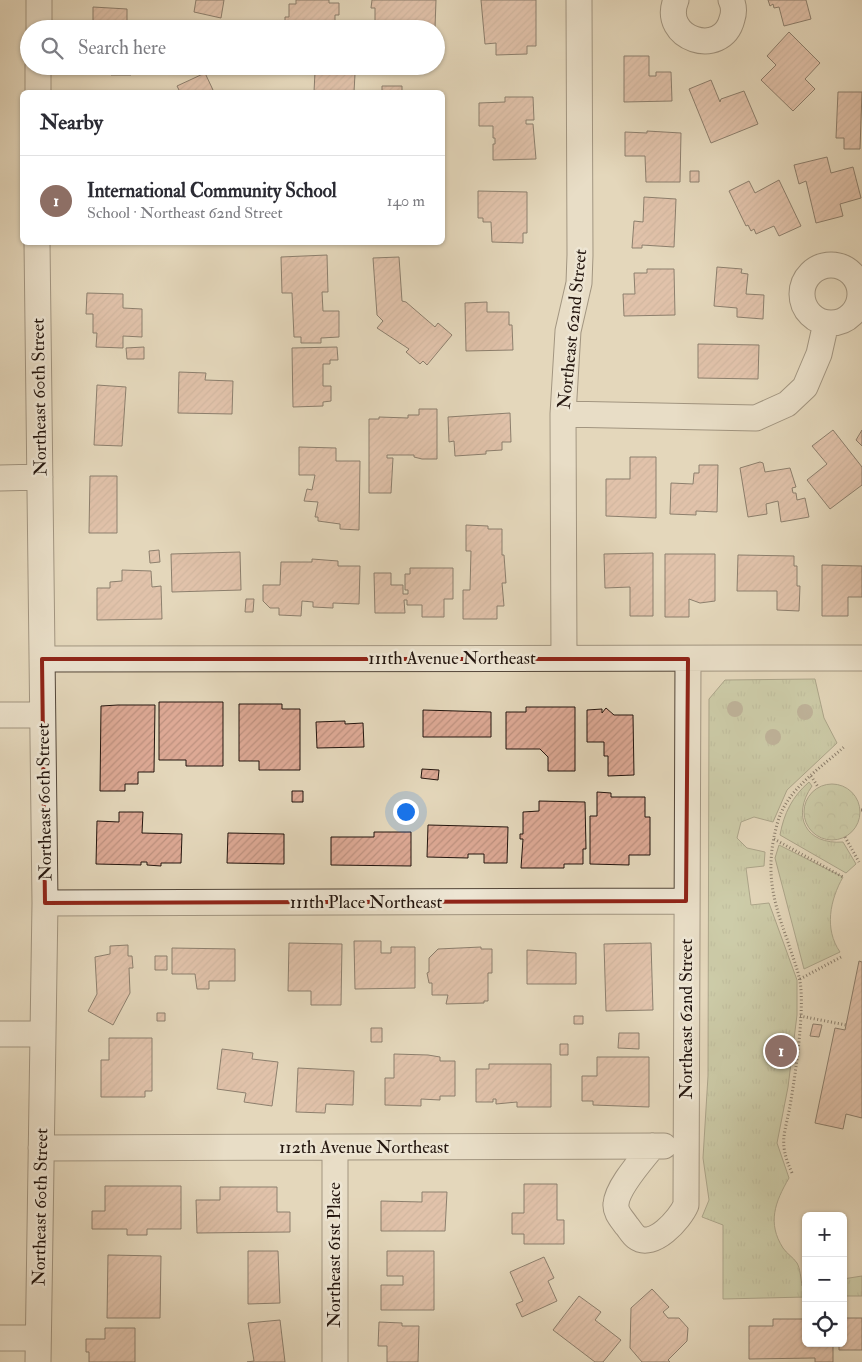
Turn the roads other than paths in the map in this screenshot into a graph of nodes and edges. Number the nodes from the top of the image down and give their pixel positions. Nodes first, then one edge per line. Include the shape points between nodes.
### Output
1 (39, 0) edge
2 (579, 0) edge
3 (731, 0) edge
4 (668, 2) edge
5 (38, 20) edge
6 (38, 75) edge
7 (38, 90) edge
8 (37, 245) edge
9 (826, 323) dead end
10 (563, 414) junction
11 (40, 477) junction
12 (0, 478) edge
13 (564, 658) junction
14 (688, 658) junction
15 (862, 658) edge
16 (42, 659) junction
17 (42, 715) junction
18 (0, 716) edge
19 (686, 901) junction
20 (45, 903) junction
21 (0, 1034) edge
22 (43, 1034) junction
23 (686, 1145) junction
24 (653, 1146) junction
25 (41, 1148) junction
26 (335, 1148) junction
27 (0, 1338) edge
28 (38, 1350) edge
29 (334, 1362) edge

1 - 5 street
2 - 10 street, Northeast 62nd Street via 579,283 568,331
3 - 4 street via 734,13 731,23 726,32 709,41 690,39 682,33
6 - 7 street
8 - 11 street, Northeast 60th Street
9 - 10 street via 819,354 805,387 787,404 756,418
10 - 13 street, Northeast 62nd Street
11 - 12 street
11 - 16 street, Northeast 60th Street
13 - 14 street, 111th Avenue Northeast
13 - 16 street, 111th Avenue Northeast
14 - 15 street, 111th Avenue Northeast
14 - 19 street, Northeast 62nd Street
16 - 17 street, Northeast 60th Street
17 - 18 street
17 - 20 street, Northeast 60th Street
19 - 20 street, 111th Place Northeast
19 - 23 street, Northeast 62nd Street
20 - 22 street, Northeast 60th Street
21 - 22 street
22 - 25 street, Northeast 60th Street
23 - 24 street, 112th Avenue Northeast
23 - 24 street, Northeast 62nd Street via 686,1205 683,1214 658,1236 648,1240 637,1237 615,1206 619,1192
24 - 26 street, 112th Avenue Northeast
25 - 26 street, 112th Avenue Northeast
25 - 28 street, Northeast 60th Street
26 - 29 street, Northeast 61st Place
27 - 28 street

